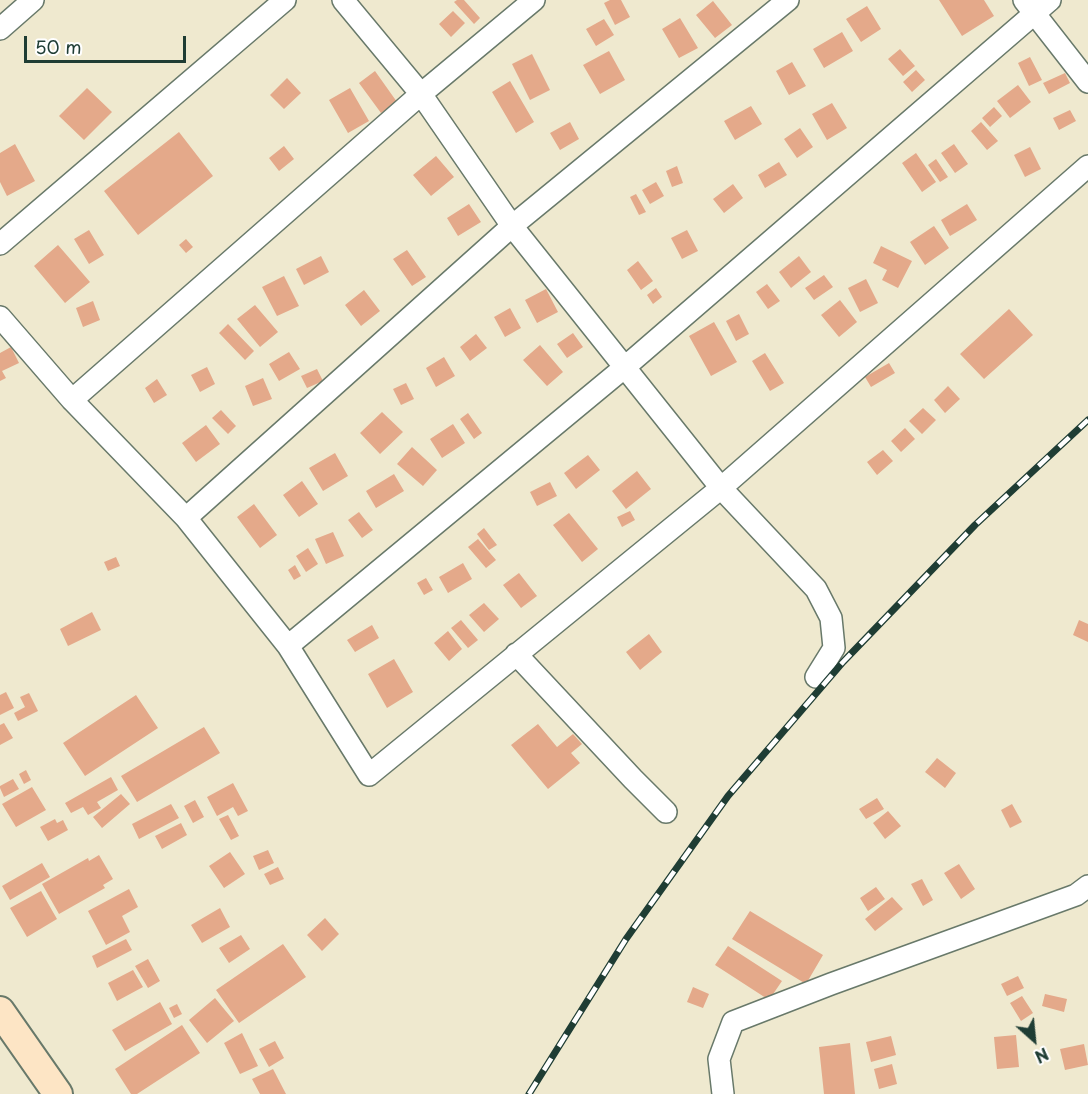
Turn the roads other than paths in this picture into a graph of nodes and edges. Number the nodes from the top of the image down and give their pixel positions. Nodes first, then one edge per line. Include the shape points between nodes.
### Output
1 (33, 0) edge
2 (285, 0) edge
3 (343, 0) edge
4 (534, 0) edge
5 (788, 0) edge
6 (1036, 4) edge
7 (0, 28) edge
8 (1088, 82) edge
9 (421, 94) junction
10 (1088, 166) edge
11 (512, 226) junction
12 (0, 244) edge
13 (0, 317) edge
14 (625, 367) junction
15 (72, 400) junction
16 (721, 488) junction
17 (186, 518) junction
18 (288, 646) junction
19 (516, 654) junction
20 (816, 677) dead end
21 (666, 812) dead end
22 (1088, 886) edge
23 (0, 1011) edge
24 (58, 1094) edge
25 (723, 1094) edge

1 - 7 street
2 - 12 street
3 - 9 street
4 - 9 street
5 - 11 street
6 - 8 street
6 - 14 street
9 - 11 street
9 - 15 street
10 - 16 street
11 - 14 street
11 - 17 street
13 - 15 street
14 - 16 street
14 - 18 street
15 - 17 street
16 - 19 street
16 - 20 street via 816,589 831,618 834,648
17 - 18 street
18 - 19 street via 369,775
19 - 21 street
22 - 25 street via 1076,895 733,1022 719,1059
23 - 24 main road

